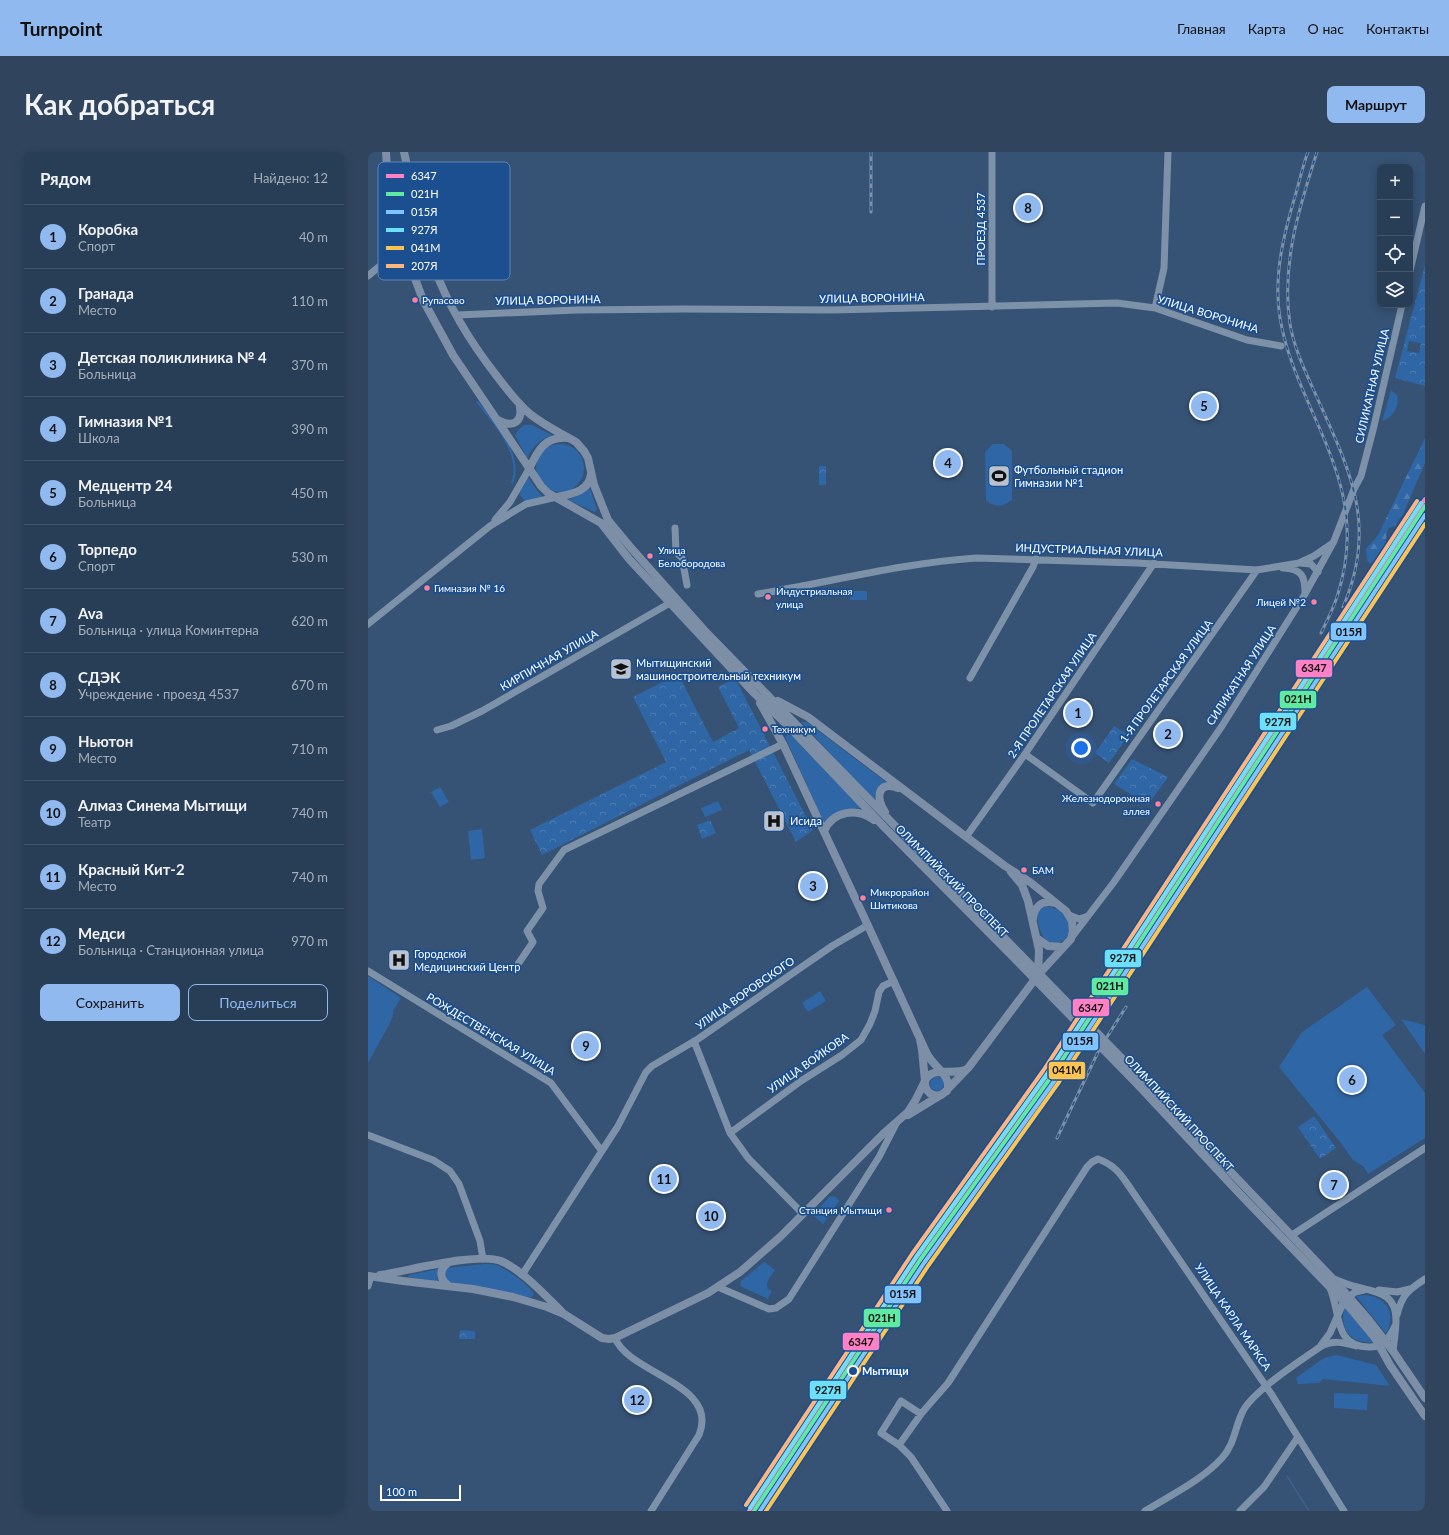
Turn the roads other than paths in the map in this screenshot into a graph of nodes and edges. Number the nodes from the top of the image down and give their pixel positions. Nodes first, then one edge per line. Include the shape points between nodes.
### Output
1 (404, 152) edge
2 (992, 152) edge
3 (1168, 152) edge
4 (406, 162) edge
5 (1425, 206) edge
6 (1413, 258) edge
7 (378, 267) edge
8 (368, 276) edge
9 (415, 280) edge
10 (440, 280) edge
11 (992, 307) junction
12 (1155, 308) junction
13 (1401, 308) edge
14 (457, 315) junction
15 (1282, 346) dead end
16 (519, 403) junction
17 (497, 420) junction
18 (569, 438) junction
19 (591, 467) junction
20 (529, 469) junction
21 (557, 497) junction
22 (490, 526) junction
23 (676, 528) dead end
24 (1334, 541) junction
25 (1036, 559) junction
26 (1299, 562) junction
27 (1154, 563) junction
28 (1277, 568) junction
29 (1257, 570) junction
30 (1318, 572) junction
31 (687, 585) dead end
32 (758, 594) dead end
33 (1305, 594) junction
34 (670, 603) junction
35 (368, 624) edge
36 (970, 678) dead end
37 (754, 693) junction
38 (771, 698) junction
39 (437, 730) dead end
40 (783, 744) junction
41 (1025, 754) junction
42 (900, 788) junction
43 (893, 822) junction
44 (885, 828) junction
45 (824, 831) junction
46 (966, 837) junction
47 (1005, 866) junction
48 (1058, 905) junction
49 (1069, 914) junction
50 (1090, 915) junction
51 (1034, 924) junction
52 (868, 925) junction
53 (1038, 939) junction
54 (1071, 939) junction
55 (1063, 947) junction
56 (1019, 958) junction
57 (516, 967) dead end
58 (368, 971) edge
59 (1038, 974) junction
60 (894, 981) junction
61 (920, 1039) junction
62 (694, 1041) junction
63 (969, 1067) junction
64 (941, 1073) junction
65 (925, 1082) junction
66 (1141, 1083) junction
67 (944, 1093) junction
68 (897, 1121) junction
69 (730, 1133) junction
70 (368, 1135) edge
71 (1425, 1148) edge
72 (601, 1150) junction
73 (802, 1214) junction
74 (1292, 1235) junction
75 (483, 1259) junction
76 (448, 1263) junction
77 (522, 1275) junction
78 (370, 1276) edge
79 (1425, 1279) edge
80 (1331, 1282) junction
81 (534, 1285) junction
82 (368, 1286) edge
83 (449, 1286) junction
84 (718, 1287) junction
85 (1369, 1289) junction
86 (1410, 1289) junction
87 (1346, 1299) junction
88 (530, 1302) junction
89 (564, 1314) junction
90 (1337, 1317) junction
91 (1396, 1323) junction
92 (615, 1338) junction
93 (1382, 1344) junction
94 (1356, 1346) junction
95 (1320, 1347) junction
96 (1364, 1347) junction
97 (1393, 1351) junction
98 (1385, 1356) junction
99 (1266, 1386) junction
100 (1425, 1398) edge
101 (921, 1414) junction
102 (1425, 1416) edge
103 (1298, 1437) junction
104 (899, 1445) junction
105 (651, 1511) edge
106 (948, 1511) edge
107 (1145, 1511) edge
108 (1240, 1511) edge
109 (1344, 1511) edge

1 - 4 main road, ОЛИМПИЙСКИЙ ПРОСПЕКТ
2 - 11 street, ПРОЕЗД 4537
3 - 12 street via 1164,268
5 - 6 street
7 - 8 street
9 - 17 main road, ОЛИМПИЙСКИЙ ПРОСПЕКТ via 423,300 453,355
10 - 14 main road, ОЛИМПИЙСКИЙ ПРОСПЕКТ
11 - 12 street, УЛИЦА ВОРОНИНА via 1117,303
11 - 14 street, УЛИЦА ВОРОНИНА via 577,310
12 - 15 street, УЛИЦА ВОРОНИНА via 1247,340
13 - 24 street, СИЛИКАТНАЯ УЛИЦА via 1364,465
14 - 16 main road, ОЛИМПИЙСКИЙ ПРОСПЕКТ via 481,356
16 - 17 main road via 521,413 517,421 509,424
16 - 18 main road, ОЛИМПИЙСКИЙ ПРОСПЕКТ via 542,423
17 - 20 main road, ОЛИМПИЙСКИЙ ПРОСПЕКТ
18 - 19 main road, ОЛИМПИЙСКИЙ ПРОСПЕКТ via 580,446
18 - 20 main road via 560,437 546,443
19 - 21 main road via 589,480 580,491
19 - 38 main road, ОЛИМПИЙСКИЙ ПРОСПЕКТ via 594,485 608,520 704,630
20 - 21 main road, ОЛИМПИЙСКИЙ ПРОСПЕКТ via 541,486
20 - 22 street via 504,510
21 - 22 street via 526,504
21 - 34 main road, ОЛИМПИЙСКИЙ ПРОСПЕКТ via 600,523
22 - 35 street
23 - 31 street via 676,552 682,558
24 - 26 street, ИНДУСТРИАЛЬНАЯ УЛИЦА via 1314,556
24 - 30 street, СИЛИКАТНАЯ УЛИЦА
25 - 27 street, ИНДУСТРИАЛЬНАЯ УЛИЦА
25 - 32 street, ИНДУСТРИАЛЬНАЯ УЛИЦА via 952,560 900,567
25 - 36 street via 1034,567
26 - 28 street, ИНДУСТРИАЛЬНАЯ УЛИЦА
26 - 30 street via 1311,564
27 - 29 street, ИНДУСТРИАЛЬНАЯ УЛИЦА
27 - 41 street, 2-Я ПРОЛЕТАРСКАЯ УЛИЦА
28 - 29 street, ИНДУСТРИАЛЬНАЯ УЛИЦА
28 - 33 street, ИНДУСТРИАЛЬНАЯ УЛИЦА via 1296,570 1301,574 1304,578
29 - 41 street, 1-Я ПРОЛЕТАРСКАЯ УЛИЦА via 1093,804
30 - 33 street, СИЛИКАТНАЯ УЛИЦА
33 - 50 street, СИЛИКАТНАЯ УЛИЦА via 1222,726
34 - 37 main road, ОЛИМПИЙСКИЙ ПРОСПЕКТ
34 - 39 street, КИРПИЧНАЯ УЛИЦА via 482,711
37 - 40 main road
37 - 44 main road, ОЛИМПИЙСКИЙ ПРОСПЕКТ
38 - 42 main road via 808,717
38 - 43 main road, ОЛИМПИЙСКИЙ ПРОСПЕКТ
40 - 45 main road
40 - 57 street via 564,850 539,884 538,891 543,908 527,931 533,942
41 - 46 street, 2-Я ПРОЛЕТАРСКАЯ УЛИЦА
42 - 43 main road via 886,787 879,794 880,804
42 - 46 main road
43 - 56 main road, ОЛИМПИЙСКИЙ ПРОСПЕКТ
44 - 45 main road via 869,817 853,812 838,816
44 - 56 main road, ОЛИМПИЙСКИЙ ПРОСПЕКТ
45 - 52 main road
46 - 47 main road
47 - 48 main road
47 - 51 main road via 1024,890
48 - 49 main road
48 - 51 main road via 1050,902 1039,905 1034,910
49 - 50 street via 1079,918
49 - 54 main road via 1073,925
50 - 54 street, СИЛИКАТНАЯ УЛИЦА
51 - 53 main road
52 - 60 main road
52 - 62 street, УЛИЦА ВОРОВСКОГО via 832,946
53 - 55 main road via 1048,946
53 - 59 main road
54 - 55 main road
55 - 59 main road
56 - 66 main road, ОЛИМПИЙСКИЙ ПРОСПЕКТ, bridge
58 - 72 street, РОЖДЕСТВЕНСКАЯ УЛИЦА via 551,1083
59 - 63 main road
60 - 61 main road
60 - 69 street, УЛИЦА ВОЙКОВА via 883,986 879,992 875,1011 861,1040
61 - 64 main road via 930,1060
61 - 65 main road
62 - 69 street
62 - 72 street, УЛИЦА ВОРОВСКОГО via 646,1072 618,1126
63 - 64 main road via 959,1072
63 - 67 main road
64 - 65 main road via 929,1074
64 - 67 main road via 948,1081 949,1087
65 - 67 main road via 930,1094 936,1096
65 - 68 main road via 912,1106
66 - 74 main road, ОЛИМПИЙСКИЙ ПРОСПЕКТ
66 - 80 main road, ОЛИМПИЙСКИЙ ПРОСПЕКТ via 1238,1192
67 - 68 main road
68 - 73 main road
68 - 84 street via 879,1157 786,1302 769,1309
69 - 73 street via 748,1158
70 - 75 street via 433,1160 450,1171 459,1184 480,1241
71 - 74 street
72 - 77 street, УЛИЦА ВОРОВСКОГО
73 - 84 main road via 753,1262
74 - 80 main road, ОЛИМПИЙСКИЙ ПРОСПЕКТ
75 - 76 main road
75 - 77 main road via 502,1262
76 - 78 main road
76 - 83 main road via 442,1268 441,1275 442,1280
77 - 81 main road
78 - 82 street
78 - 83 main road
79 - 86 street
80 - 85 street, ОЛИМПИЙСКИЙ ПРОСПЕКТ
80 - 87 main road, ОЛИМПИЙСКИЙ ПРОСПЕКТ
80 - 90 street, ОЛИМПИЙСКИЙ ПРОСПЕКТ
81 - 88 main road via 537,1294
81 - 89 main road
83 - 88 main road via 484,1290
84 - 92 main road
85 - 86 street via 1397,1292
85 - 87 street via 1355,1292
85 - 91 street, ОЛИМПИЙСКИЙ ПРОСПЕКТ via 1387,1296 1392,1303
86 - 91 street via 1402,1298
87 - 90 street
87 - 93 main road, ОЛИМПИЙСКИЙ ПРОСПЕКТ
88 - 89 main road
89 - 92 main road via 602,1338
90 - 94 street, ОЛИМПИЙСКИЙ ПРОСПЕКТ via 1342,1333
90 - 95 street
91 - 93 street via 1391,1335
91 - 97 street, ОЛИМПИЙСКИЙ ПРОСПЕКТ
92 - 105 street via 632,1357 692,1396 702,1418 699,1435
93 - 96 street
93 - 97 main road, ОЛИМПИЙСКИЙ ПРОСПЕКТ
93 - 98 main road, ОЛИМПИЙСКИЙ ПРОСПЕКТ
94 - 95 street via 1334,1341
94 - 96 street
95 - 99 street
96 - 98 street
97 - 100 main road, ОЛИМПИЙСКИЙ ПРОСПЕКТ
98 - 102 main road, ОЛИМПИЙСКИЙ ПРОСПЕКТ
99 - 101 street, УЛИЦА КАРЛА МАРКСА via 1118,1171 1109,1163 1098,1159 1087,1167 948,1383
99 - 103 street, УЛИЦА КАРЛА МАРКСА
99 - 107 street via 1243,1410 1231,1446 1222,1458 1197,1478
101 - 104 street
101 - 104 street via 901,1401 881,1433
103 - 108 street via 1264,1487
103 - 109 street, УЛИЦА КАРЛА МАРКСА
104 - 106 street via 911,1457

